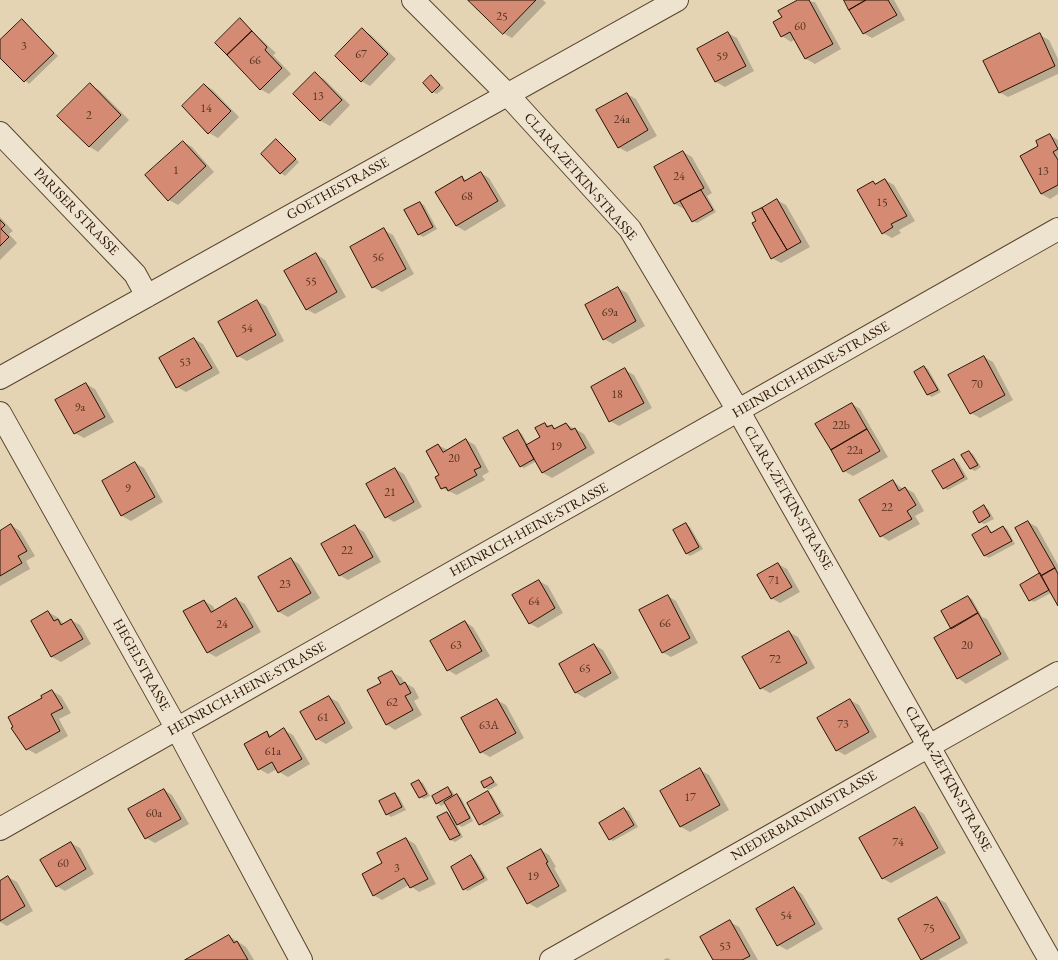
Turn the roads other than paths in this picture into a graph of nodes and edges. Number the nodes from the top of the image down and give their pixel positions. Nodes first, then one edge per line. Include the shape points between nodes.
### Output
1 (413, 0) edge
2 (677, 0) edge
3 (507, 94) junction
4 (0, 133) edge
5 (1058, 229) edge
6 (147, 296) junction
7 (0, 378) edge
8 (739, 412) junction
9 (0, 413) edge
10 (1058, 673) edge
11 (177, 729) junction
12 (929, 745) junction
13 (0, 829) edge
14 (301, 960) edge
15 (551, 960) edge
16 (1050, 960) edge

1 - 3 street, CLARA-ZETKIN-STRASSE
2 - 3 street, GOETHESTRASSE
3 - 6 street, GOETHESTRASSE
3 - 8 street, CLARA-ZETKIN-STRASSE via 630,229
4 - 6 street, PARISER STRASSE via 135,274
5 - 8 street, HEINRICH-HEINE-STRASSE
6 - 7 street, GOETHESTRASSE
8 - 11 street, HEINRICH-HEINE-STRASSE
8 - 12 street, CLARA-ZETKIN-STRASSE
9 - 11 street, HEGELSTRASSE
10 - 12 street, NIEDERBARNIMSTRASSE
11 - 13 street, HEINRICH-HEINE-STRASSE
11 - 14 street, HEGELSTRASSE
12 - 15 street, NIEDERBARNIMSTRASSE
12 - 16 street, CLARA-ZETKIN-STRASSE

